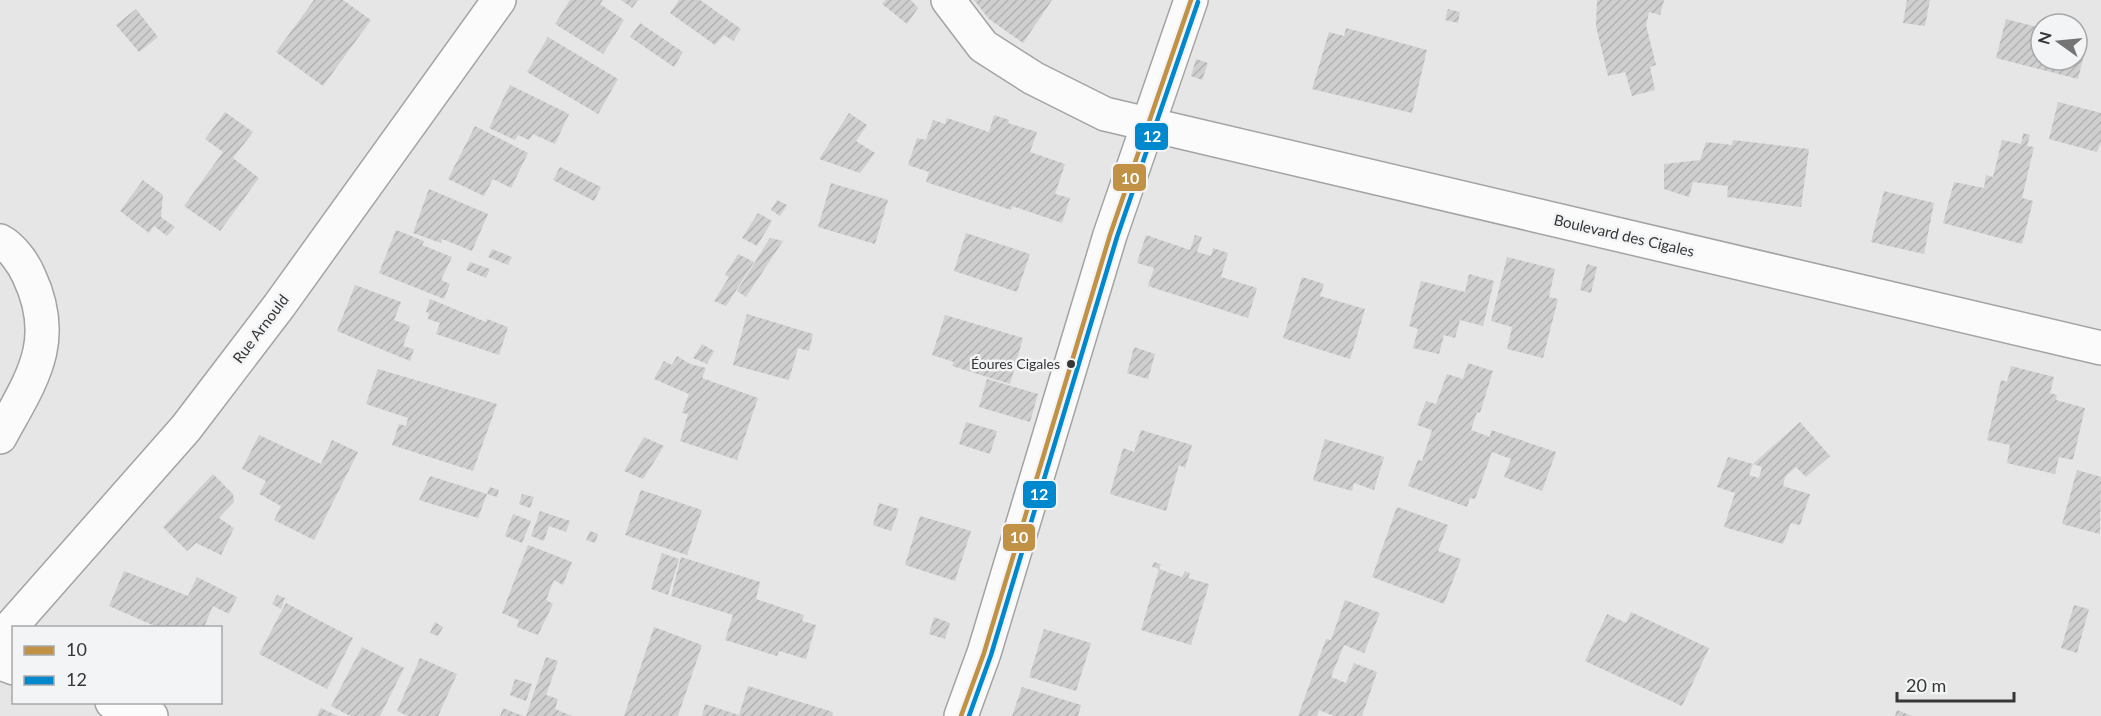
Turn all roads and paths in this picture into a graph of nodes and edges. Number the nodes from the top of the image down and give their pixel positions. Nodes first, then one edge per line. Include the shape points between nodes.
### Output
1 (499, 0) edge
2 (948, 0) edge
3 (1191, 0) edge
4 (1147, 124) junction
5 (0, 241) edge
6 (2101, 348) edge
7 (0, 437) edge
8 (0, 639) edge
9 (118, 704) edge
10 (151, 716) edge
11 (961, 716) edge

1 - 8 street, Rue Arnould via 279,306 186,428
2 - 4 street, Boulevard des Cigales via 983,46 1023,72 1105,114
3 - 4 street
4 - 6 street, Boulevard des Cigales
4 - 11 street via 1071,360 984,653
5 - 7 street via 25,267 39,297 43,330 37,369
9 - 10 street

